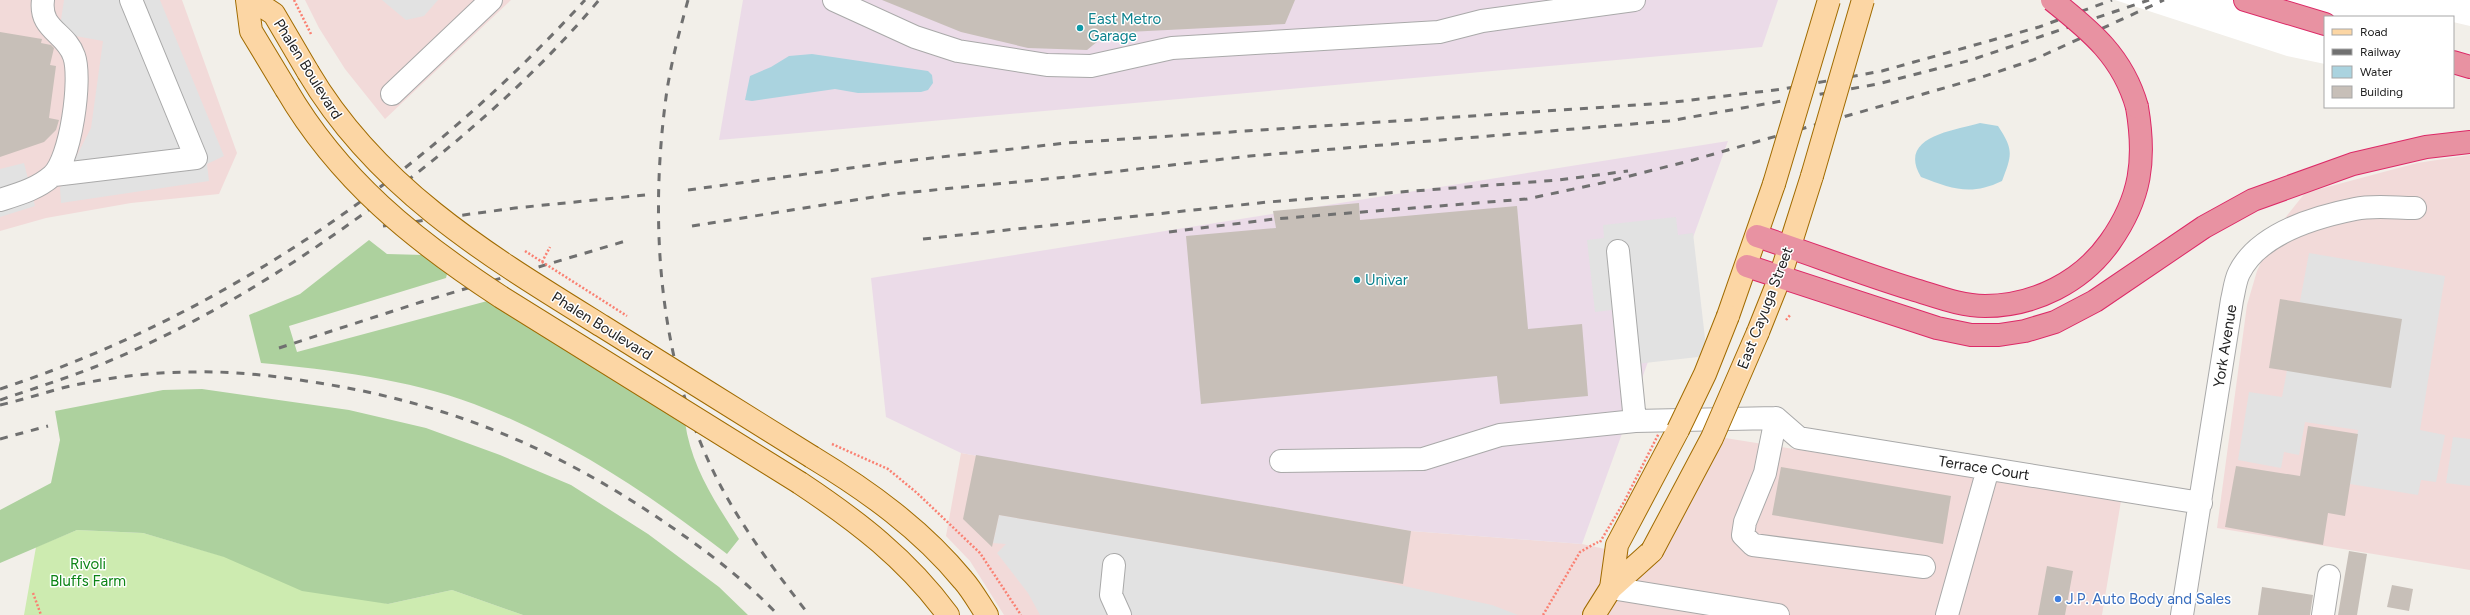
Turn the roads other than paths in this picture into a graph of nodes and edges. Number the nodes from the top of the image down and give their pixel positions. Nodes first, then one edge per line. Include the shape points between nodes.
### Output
1 (43, 0) edge
2 (131, 0) edge
3 (247, 0) edge
4 (254, 0) edge
5 (492, 0) edge
6 (834, 0) edge
7 (1634, 0) edge
8 (1829, 0) edge
9 (1863, 0) edge
10 (2052, 0) edge
11 (2245, 0) edge
12 (2324, 24) edge
13 (2454, 62) edge
14 (2470, 66) edge
15 (392, 94) dead end
16 (2470, 142) edge
17 (54, 175) junction
18 (0, 200) edge
19 (2416, 208) dead end
20 (1757, 236) junction
21 (1789, 246) junction
22 (1618, 251) dead end
23 (1747, 266) junction
24 (1780, 277) junction
25 (1776, 418) junction
26 (1635, 421) junction
27 (1281, 461) dead end
28 (1988, 469) junction
29 (2201, 502) junction
30 (1114, 565) dead end
31 (1924, 567) dead end
32 (2329, 576) dead end
33 (1611, 588) junction
34 (948, 615) edge
35 (987, 615) edge
36 (1120, 615) edge
37 (1594, 615) edge
38 (1778, 615) edge
39 (1947, 615) edge
40 (2182, 615) edge
41 (2323, 615) edge

1 - 17 street via 42,13 47,24 74,54 78,68 78,84 67,150
2 - 17 street via 196,158
3 - 34 main road, Phalen Boulevard, bridge via 251,31 306,123 328,152 413,236 501,297 853,518 900,560 935,597
4 - 35 main road, Phalen Boulevard, bridge via 274,14 328,106 351,135 404,189 433,214 517,273 867,491 918,532 964,580
5 - 15 street
6 - 7 street via 915,37 958,51 1047,65 1091,66 1172,48 1439,32 1482,21
8 - 20 main road, East Cayuga Street, bridge
9 - 21 main road, East Cayuga Street, bridge
10 - 21 highway, bridge via 2108,48 2122,71 2137,108 2141,134 2142,166 2133,201 2116,234 2090,265 2068,283 2039,297 1985,306 1955,303 1841,266
11 - 12 highway
13 - 14 highway
16 - 24 highway via 2426,147 2353,164 2253,200 2204,228 2095,301 2055,322 2025,332 1971,335 1937,328
17 - 18 street via 33,189
19 - 29 street, York Avenue via 2356,208 2297,224 2253,255 2239,273 2232,300
20 - 21 highway
20 - 23 main road, East Cayuga Street
21 - 24 main road, East Cayuga Street
22 - 26 street
23 - 24 highway
23 - 33 main road, East Cayuga Street, bridge via 1705,374 1678,430 1608,543
24 - 33 main road, East Cayuga Street, bridge via 1712,438 1652,551
25 - 26 street
25 - 28 street, Terrace Court via 1799,438
25 - 31 street via 1765,472 1745,522 1743,535 1753,545
26 - 27 street via 1500,435 1423,459
28 - 29 street, Terrace Court
28 - 39 street
29 - 40 street, York Avenue
30 - 36 street via 1111,595
32 - 41 street
33 - 37 main road, East Cayuga Street
33 - 38 street

